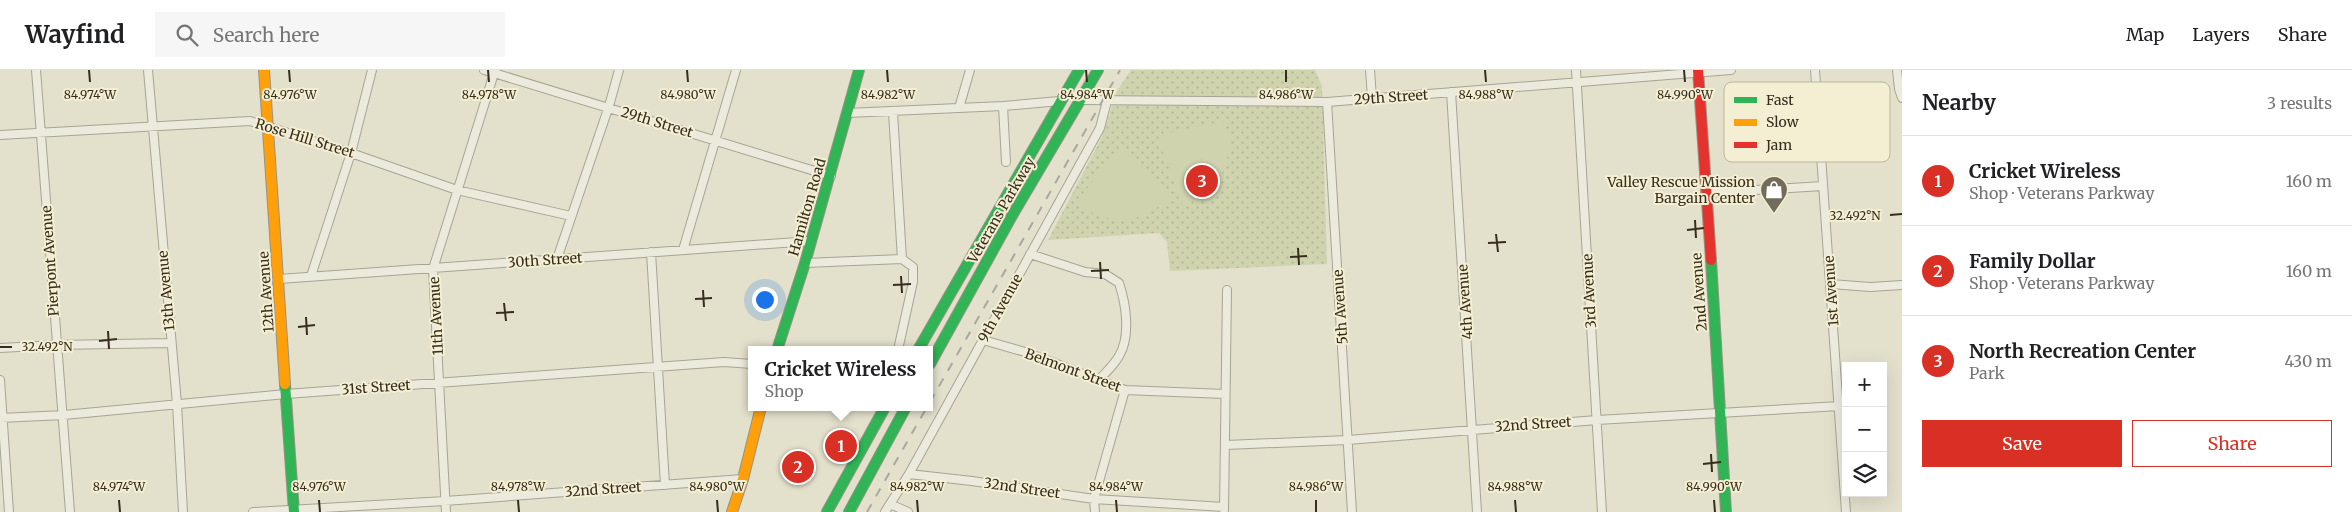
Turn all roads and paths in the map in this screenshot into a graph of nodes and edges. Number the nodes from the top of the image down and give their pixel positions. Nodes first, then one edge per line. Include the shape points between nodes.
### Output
1 (36, 70) edge
2 (148, 70) edge
3 (264, 70) edge
4 (372, 70) edge
5 (484, 70) edge
6 (619, 70) edge
7 (736, 70) edge
8 (859, 70) edge
9 (970, 70) edge
10 (1079, 70) edge
11 (1098, 70) edge
12 (1370, 70) edge
13 (1576, 70) edge
14 (1731, 70) edge
15 (1897, 70) edge
16 (494, 71) edge
17 (1698, 71) edge
18 (1577, 84) junction
19 (1451, 92) junction
20 (1372, 98) junction
21 (1902, 98) edge
22 (1080, 100) junction
23 (1060, 101) junction
24 (1107, 101) junction
25 (1327, 102) junction
26 (608, 106) junction
27 (1004, 106) junction
28 (959, 108) junction
29 (893, 112) junction
30 (847, 113) junction
31 (152, 127) junction
32 (268, 127) junction
33 (42, 133) junction
34 (0, 135) edge
35 (715, 140) junction
36 (351, 153) junction
37 (1006, 162) dead end
38 (1821, 162) edge
39 (831, 176) junction
40 (1823, 186) junction
41 (457, 190) junction
42 (1705, 193) junction
43 (571, 216) junction
44 (811, 241) junction
45 (683, 250) junction
46 (651, 252) junction
47 (1030, 254) junction
48 (557, 259) junction
49 (902, 259) junction
50 (806, 263) junction
51 (433, 269) junction
52 (311, 276) junction
53 (279, 279) junction
54 (1831, 284) junction
55 (1902, 285) edge
56 (1227, 290) dead end
57 (983, 340) junction
58 (171, 343) junction
59 (56, 345) junction
60 (779, 346) edge
61 (899, 346) edge
62 (920, 346) edge
63 (0, 348) edge
64 (933, 359) edge
65 (748, 364) edge
66 (657, 369) junction
67 (0, 380) edge
68 (1099, 380) junction
69 (440, 383) junction
70 (1125, 390) junction
71 (286, 394) junction
72 (1225, 394) junction
73 (176, 404) junction
74 (1840, 406) junction
75 (760, 411) edge
76 (884, 411) edge
77 (904, 411) edge
78 (1722, 413) junction
79 (64, 415) junction
80 (2, 418) edge
81 (1597, 420) junction
82 (1473, 429) junction
83 (1348, 440) junction
84 (1226, 444) junction
85 (909, 474) junction
86 (743, 479) junction
87 (665, 485) junction
88 (739, 492) junction
89 (1094, 499) junction
90 (446, 501) junction
91 (890, 504) junction
92 (1224, 510) edge
93 (294, 511) edge
94 (10, 512) edge
95 (70, 512) edge
96 (183, 512) edge
97 (253, 512) edge
98 (446, 512) edge
99 (732, 512) edge
100 (738, 512) edge
101 (827, 512) edge
102 (849, 512) edge
103 (885, 512) edge
104 (908, 512) edge
105 (1095, 512) edge
106 (1352, 512) edge
107 (1477, 512) edge
108 (1602, 512) edge
109 (1726, 512) edge
110 (1846, 512) edge

1 - 33 street, Pierpont Avenue
2 - 31 street, 13th Avenue
3 - 32 main road, 12th Avenue
4 - 36 street
5 - 16 street, 29th Street
6 - 26 street
7 - 35 street
8 - 30 main road, Hamilton Road
9 - 28 street
10 - 23 main road, Veterans Parkway
11 - 22 main road, Veterans Parkway
12 - 20 street
13 - 18 street, 3rd Avenue
14 - 17 street, 29th Street
15 - 21 street
16 - 26 street, 29th Street
16 - 41 street, 11th Avenue
17 - 18 street, 29th Street
17 - 42 main road, 2nd Avenue
18 - 19 street, 29th Street
18 - 81 street, 3rd Avenue
19 - 20 street, 29th Street
19 - 82 street, 4th Avenue
20 - 25 street, 29th Street
22 - 24 street, 29th Street
22 - 64 main road, Veterans Parkway
23 - 27 street
23 - 62 main road, Veterans Parkway
24 - 25 street, 29th Street
24 - 47 street, 9th Avenue via 1100,128
25 - 83 street, 5th Avenue
26 - 35 street, 29th Street
26 - 43 street
27 - 28 street
27 - 37 street
28 - 29 street
29 - 30 street
29 - 49 street
30 - 39 main road, Hamilton Road
31 - 32 street, Rose Hill Street via 250,121
31 - 33 street, Rose Hill Street
31 - 58 street, 13th Avenue
32 - 36 street, Rose Hill Street
32 - 53 main road, 12th Avenue
33 - 34 street, Rose Hill Street
33 - 59 street, Pierpont Avenue
35 - 39 street, 29th Street
35 - 45 street
36 - 41 street, Rose Hill Street
36 - 52 street
38 - 40 street, 1st Avenue
39 - 44 main road, Hamilton Road
40 - 42 street
40 - 54 street, 1st Avenue
41 - 43 street, Rose Hill Street
41 - 51 street, 11th Avenue
42 - 78 main road, 2nd Avenue
43 - 48 street
44 - 45 street, 30th Street
44 - 50 main road, Hamilton Road
45 - 46 street, 30th Street
46 - 48 street, 30th Street
46 - 66 street
47 - 57 street, 9th Avenue
47 - 68 street via 1085,272 1105,274 1119,283 1124,300 1125,336 1120,356
48 - 51 street, 30th Street
49 - 50 street
49 - 61 street via 913,267 913,282
50 - 60 main road, Hamilton Road
51 - 52 street, 30th Street
51 - 69 street, 11th Avenue
52 - 53 street, 30th Street
53 - 71 main road, 12th Avenue
54 - 55 street
54 - 74 street, 1st Avenue
56 - 72 street
57 - 68 street, Belmont Street
57 - 85 street, 9th Avenue
58 - 59 street
58 - 73 street, 13th Avenue
59 - 63 street
59 - 79 street, Pierpont Avenue
65 - 66 street, 31st Street via 724,362
66 - 69 street, 31st Street
66 - 87 street
67 - 80 street
68 - 70 street, Belmont Street
69 - 71 street, 31st Street
69 - 90 street, 11th Avenue
70 - 72 street, Belmont Street
70 - 89 street
71 - 73 street, 31st Street
71 - 93 main road, 12th Avenue
72 - 84 street
73 - 79 street, 31st Street
73 - 96 street, 13th Avenue
74 - 78 street, 32nd Street
74 - 110 street, 1st Avenue
75 - 86 main road
76 - 101 main road
77 - 102 main road
78 - 81 street, 32nd Street
78 - 109 main road, 2nd Avenue
79 - 80 street, 31st Street
79 - 95 street, Pierpont Avenue
80 - 94 street
81 - 82 street, 32nd Street
81 - 108 street, 3rd Avenue
82 - 83 street, 32nd Street
82 - 107 street, 4th Avenue
83 - 84 street, 32nd Street
83 - 106 street, 5th Avenue
84 - 92 street
85 - 89 street, 32nd Street
85 - 91 street, 9th Avenue
86 - 87 street, 32nd Street
86 - 88 main road
87 - 90 street, 32nd Street
88 - 99 main road
88 - 100 main road
89 - 92 street, 32nd Street
89 - 105 street
90 - 93 street, 32nd Street
90 - 98 street, 11th Avenue
91 - 103 street, 9th Avenue
91 - 104 street
93 - 97 street, 32nd Street

